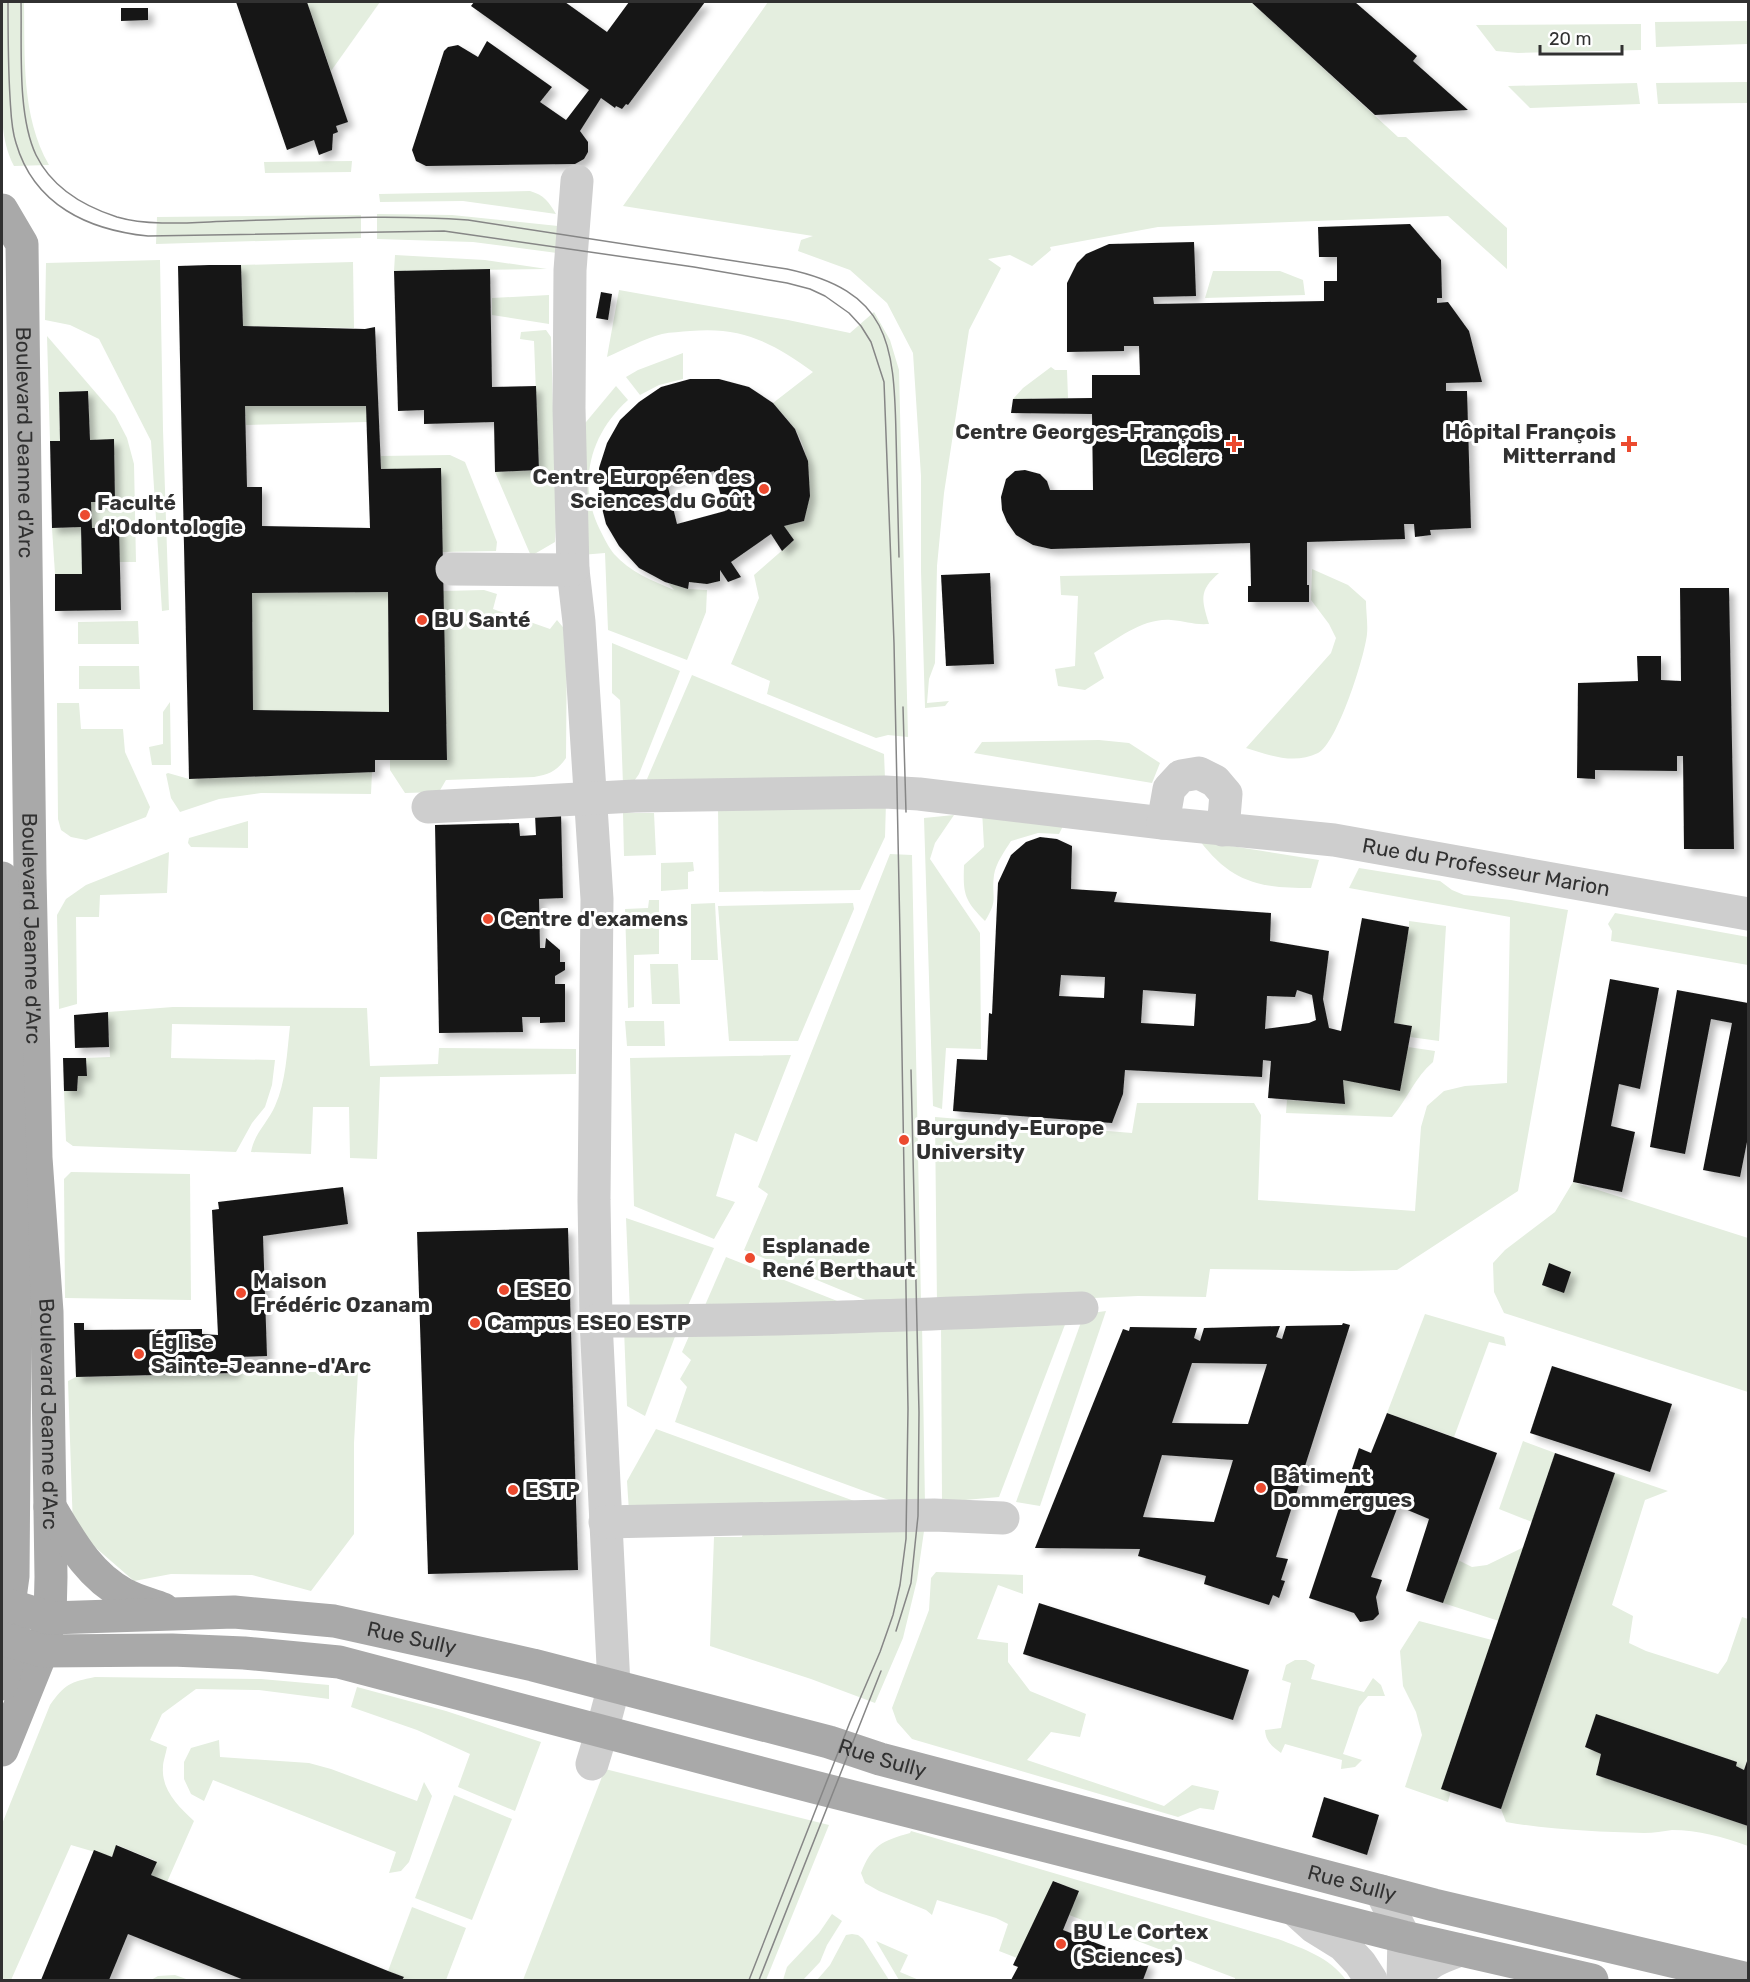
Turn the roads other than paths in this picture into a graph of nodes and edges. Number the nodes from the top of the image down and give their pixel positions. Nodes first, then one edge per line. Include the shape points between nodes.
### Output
1 (577, 181) dead end
2 (2, 210) edge
3 (452, 569) dead end
4 (573, 570) junction
5 (591, 798) junction
6 (428, 807) dead end
7 (1163, 823) junction
8 (1222, 830) junction
9 (2, 878) edge
10 (2, 894) edge
11 (1749, 914) edge
12 (1082, 1308) dead end
13 (596, 1321) junction
14 (50, 1507) junction
15 (1003, 1518) dead end
16 (605, 1522) junction
17 (173, 1613) junction
18 (19, 1625) edge
19 (2, 1684) edge
20 (614, 1686) junction
21 (602, 1731) junction
22 (2, 1750) edge
23 (592, 1764) dead end
24 (1382, 1891) junction
25 (1294, 1909) junction
26 (1404, 1937) junction
27 (1460, 1950) junction
28 (1749, 1979) edge
29 (1371, 1980) edge
30 (1403, 1980) edge
31 (1415, 1980) edge
32 (1592, 1980) edge

1 - 4 street via 570,270
2 - 14 main road, Boulevard Jeanne d'Arc via 22,244 36,1158 47,1312
3 - 4 street
4 - 5 street
5 - 6 street, Rue du Professeur Marion
5 - 7 street, Rue du Professeur Marion via 885,792
5 - 13 street via 597,899
7 - 8 street, Rue du Professeur Marion
7 - 8 street via 1169,789 1181,776 1199,773 1215,781 1226,794
8 - 11 street, Rue du Professeur Marion via 1334,840
9 - 10 main road, Boulevard Jeanne d'Arc
10 - 18 main road, Boulevard Jeanne d'Arc via 15,1334 13,1576
12 - 13 street via 886,1317
13 - 16 street
14 - 17 main road via 90,1569 123,1594
14 - 18 main road, Boulevard Jeanne d'Arc
15 - 16 street via 934,1515
16 - 20 street
17 - 18 main road, Rue Sully
17 - 20 main road, Rue Sully via 234,1612 334,1621
18 - 19 main road
18 - 21 main road, Rue Sully via 172,1650 339,1662
18 - 22 main road
20 - 21 street
20 - 24 main road, Rue Sully
21 - 23 street
21 - 25 main road, Rue Sully
24 - 26 street
24 - 28 main road, Rue Sully
25 - 26 main road, Rue Sully
25 - 29 street via 1343,1945
26 - 27 main road, Rue Sully
26 - 30 street
27 - 31 street via 1434,1960 1421,1969
27 - 32 main road, Rue Sully

